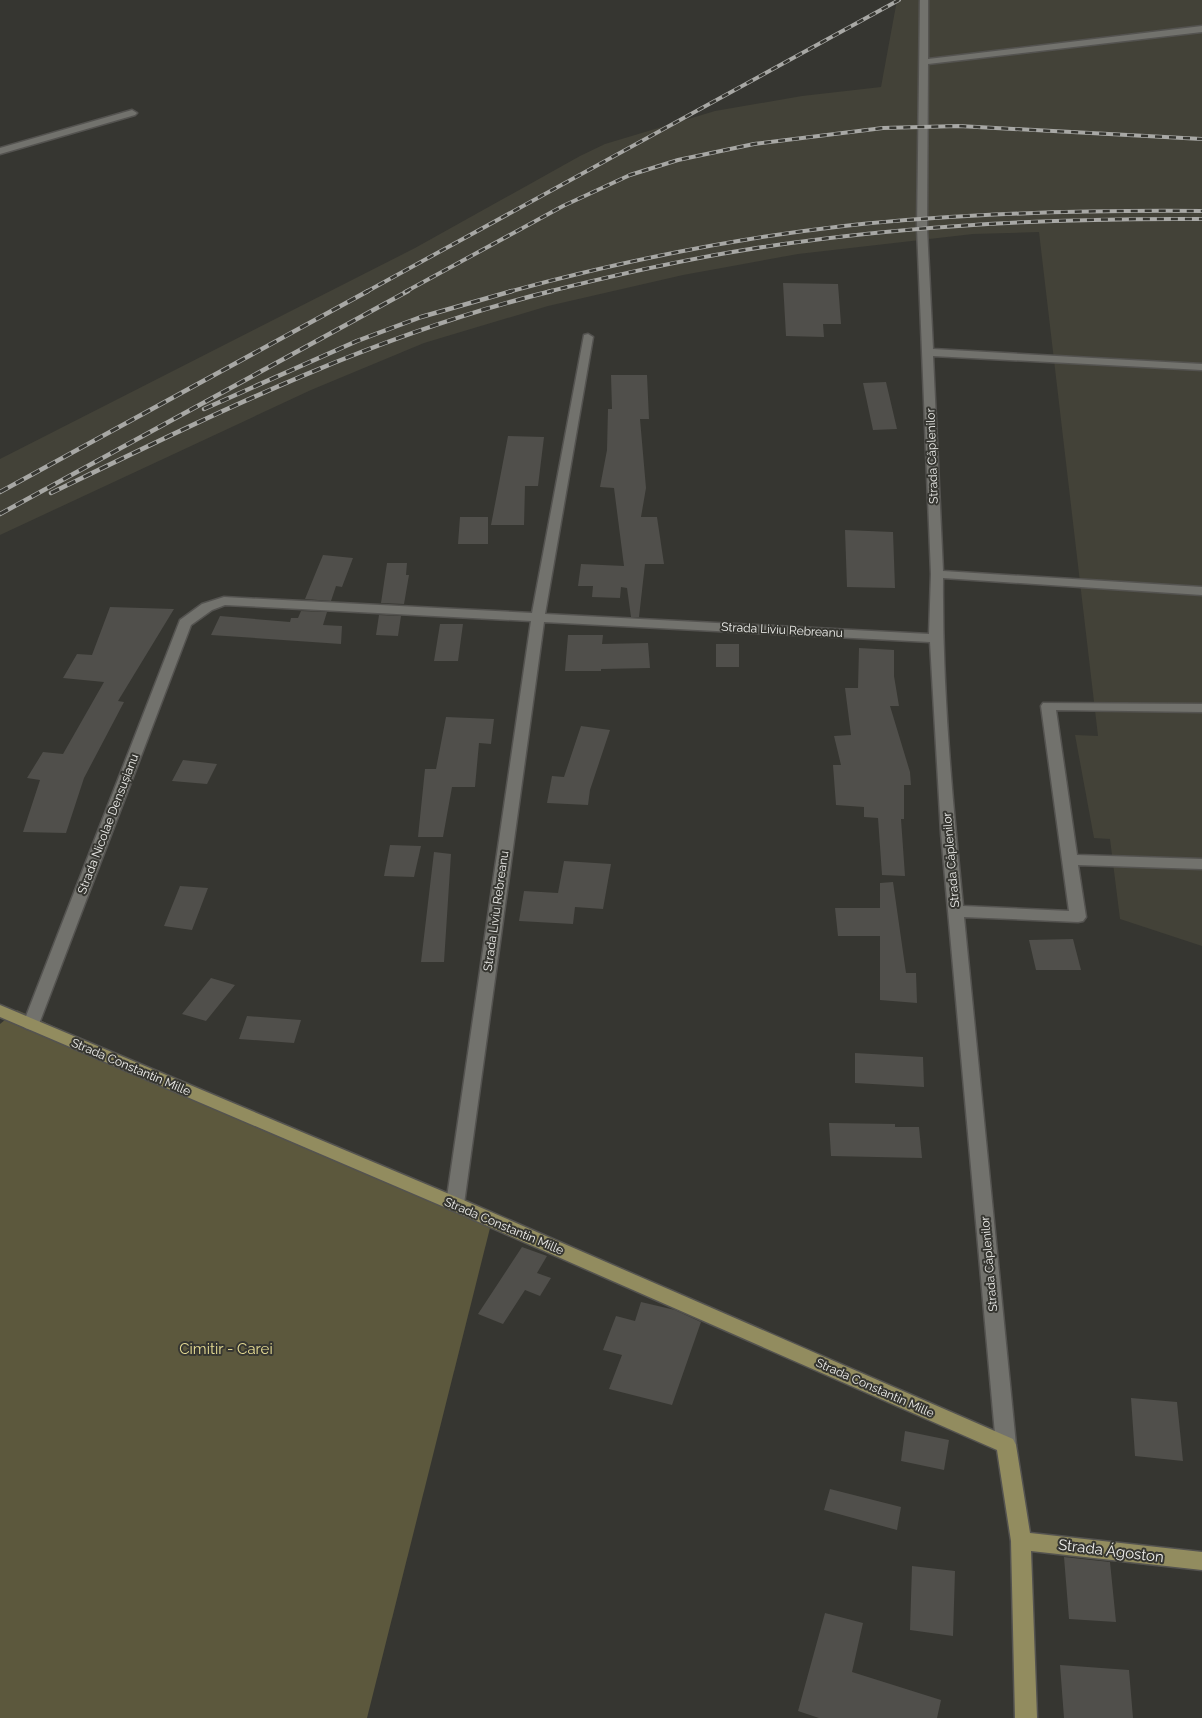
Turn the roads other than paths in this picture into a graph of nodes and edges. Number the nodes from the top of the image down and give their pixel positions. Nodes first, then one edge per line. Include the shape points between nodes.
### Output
1 (924, 0) edge
2 (1202, 29) edge
3 (922, 62) junction
4 (132, 113) dead end
5 (0, 151) edge
6 (588, 337) dead end
7 (927, 352) junction
8 (1202, 367) edge
9 (937, 574) junction
10 (1202, 591) edge
11 (538, 618) junction
12 (185, 623) joint
13 (936, 638) junction
14 (1202, 708) edge
15 (1070, 860) junction
16 (1202, 864) edge
17 (955, 911) junction
18 (1, 1013) edge
19 (31, 1024) junction
20 (455, 1204) junction
21 (1006, 1445) junction
22 (1021, 1540) junction
23 (1202, 1561) edge
24 (1026, 1718) edge

1 - 3 street, Strada Căplenilor
2 - 3 street
3 - 7 street, Strada Căplenilor via 922,228
4 - 5 street
6 - 11 street, Strada Liviu Rebreanu
7 - 8 street
7 - 9 street, Strada Căplenilor
9 - 10 street
9 - 13 street, Strada Căplenilor
11 - 12 street, Strada Liviu Rebreanu via 224,601 207,607
11 - 13 street, Strada Liviu Rebreanu
11 - 20 street, Strada Liviu Rebreanu
12 - 19 street, Strada Nicolae Densușianu
13 - 17 street, Strada Căplenilor
14 - 15 street via 1048,706
15 - 16 street
15 - 17 street via 1078,917
17 - 21 street, Strada Căplenilor
18 - 19 main road, Strada Constantin Mille
19 - 20 main road, Strada Constantin Mille
20 - 21 main road, Strada Constantin Mille
21 - 22 main road, Strada Căplenilor
22 - 23 main road, Strada Ágoston
22 - 24 main road, Strada Căplenilor

